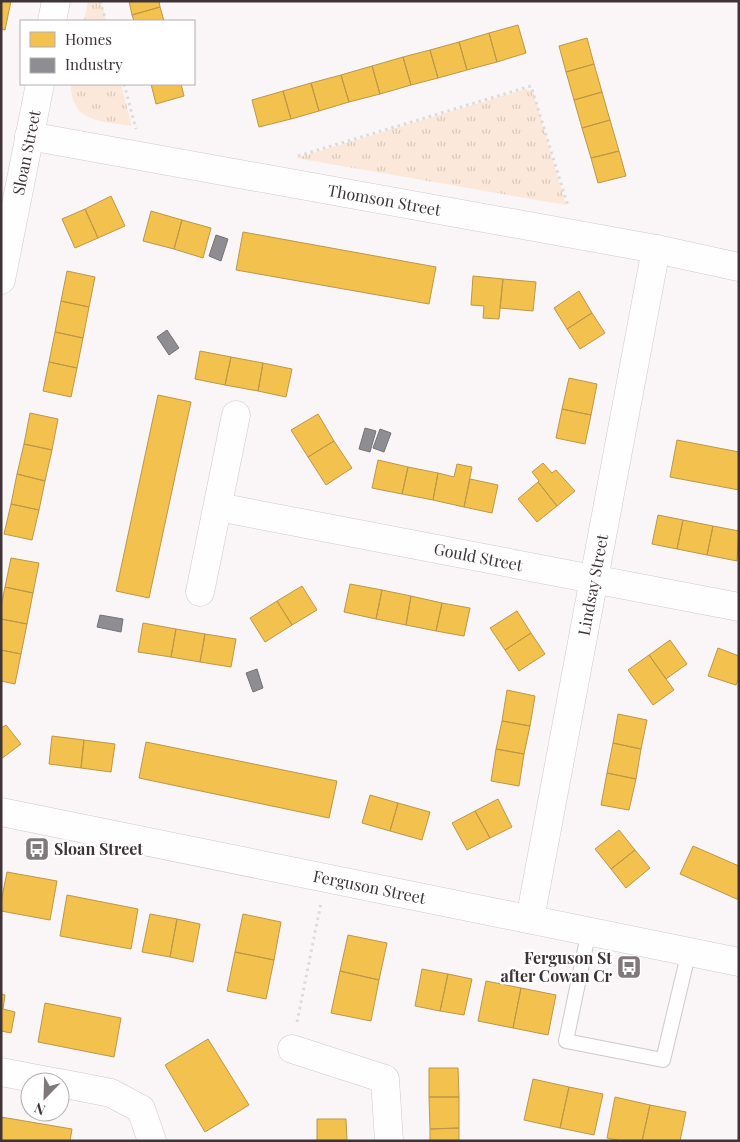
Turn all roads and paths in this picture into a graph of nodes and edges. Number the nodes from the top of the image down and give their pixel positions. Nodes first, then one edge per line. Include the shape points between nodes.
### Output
1 (56, 1) edge
2 (100, 1) edge
3 (52, 20) edge
4 (106, 20) edge
5 (40, 85) edge
6 (124, 85) edge
7 (30, 136) junction
8 (138, 156) junction
9 (270, 180) junction
10 (577, 235) junction
11 (656, 249) junction
12 (739, 267) edge
13 (1, 280) edge
14 (236, 415) dead end
15 (218, 507) junction
16 (594, 579) junction
17 (200, 592) dead end
18 (739, 607) edge
19 (1, 812) edge
20 (326, 878) junction
21 (530, 919) junction
22 (588, 930) junction
23 (689, 951) junction
24 (739, 962) edge
25 (292, 1049) joint
26 (1, 1072) edge
27 (20, 1076) edge
28 (70, 1085) edge
29 (152, 1141) edge
30 (389, 1141) edge

1 - 3 street
2 - 4 path
5 - 7 street, Sloan Street
6 - 8 path via 138,136
7 - 8 street, Thomson Street
7 - 13 street, Sloan Street
8 - 9 street, Thomson Street
9 - 10 street, Thomson Street
9 - 10 path via 289,159 530,86
10 - 11 street, Thomson Street
11 - 12 street, Thomson Street
11 - 16 street, Lindsay Street
14 - 15 street
15 - 16 street, Gould Street
15 - 17 street
16 - 18 street, Gould Street
16 - 21 street, Lindsay Street
19 - 20 street, Ferguson Street
20 - 21 street, Ferguson Street
20 - 25 path
21 - 22 street, Ferguson Street
22 - 23 street, Ferguson Street
22 - 23 lane via 566,1041 664,1060
23 - 24 street, Ferguson Street
25 - 30 street via 385,1079
26 - 27 street
28 - 29 street via 111,1093 141,1109

